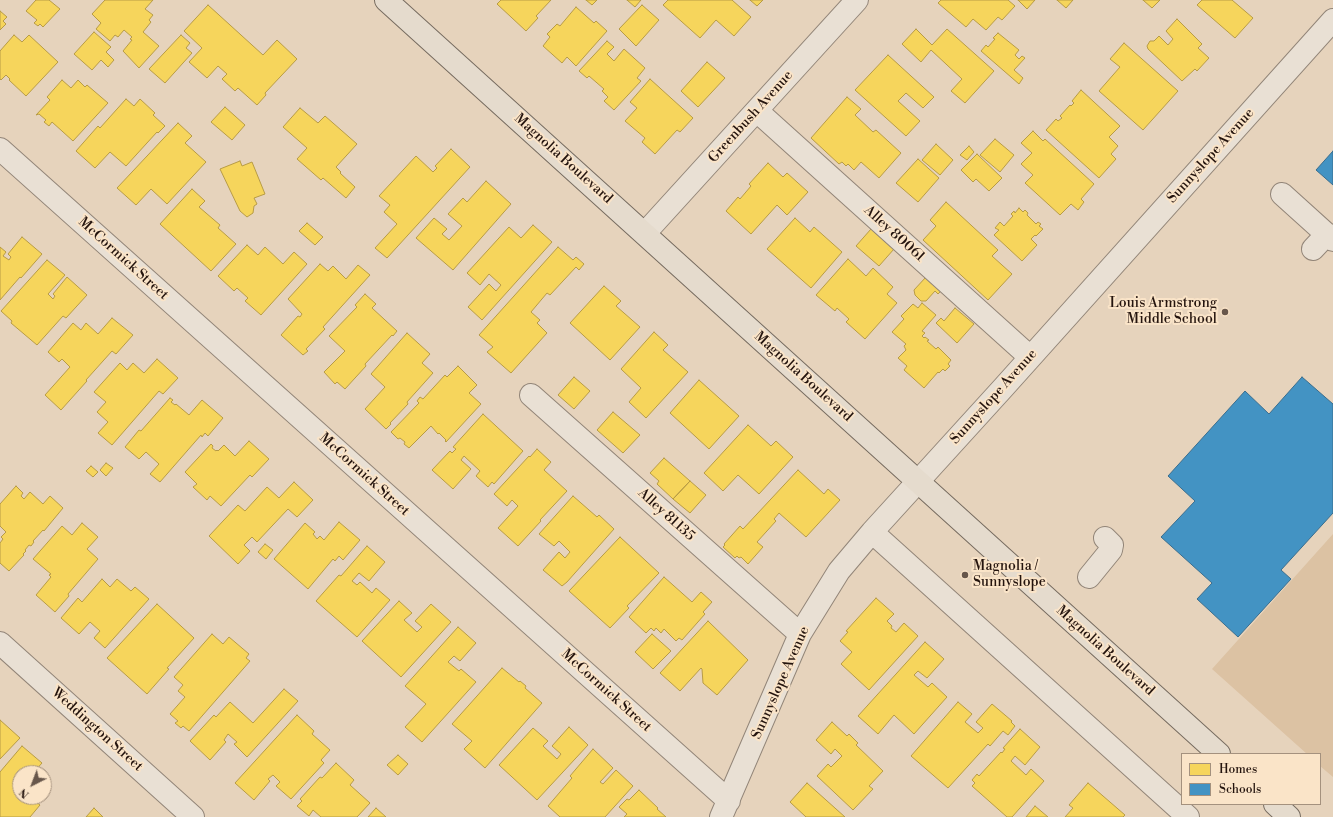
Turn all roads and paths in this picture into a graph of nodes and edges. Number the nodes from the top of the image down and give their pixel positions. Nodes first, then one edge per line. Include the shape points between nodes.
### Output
1 (386, 0) edge
2 (857, 0) edge
3 (1333, 20) edge
4 (757, 111) junction
5 (0, 149) edge
6 (1282, 194) dead end
7 (645, 233) junction
8 (1324, 241) edge
9 (1030, 357) junction
10 (531, 395) dead end
11 (918, 481) junction
12 (872, 532) junction
13 (1105, 538) dead end
14 (1089, 577) dead end
15 (800, 634) junction
16 (0, 643) edge
17 (1218, 753) edge
18 (1276, 805) edge
19 (725, 809) edge
20 (193, 817) edge
21 (1188, 817) edge
22 (1289, 817) edge

1 - 7 main road, Magnolia Boulevard
2 - 4 street, Greenbush Avenue
3 - 9 street, Sunnyslope Avenue
4 - 7 street, Greenbush Avenue
4 - 9 street, Alley 80061
5 - 19 street, McCormick Street
6 - 8 street
7 - 11 main road, Magnolia Boulevard
9 - 11 street, Sunnyslope Avenue
10 - 15 street, Alley 81135
11 - 12 street, Sunnyslope Avenue
11 - 17 main road, Magnolia Boulevard
12 - 15 street, Sunnyslope Avenue via 839,571
12 - 21 street
13 - 14 street via 1112,546 1111,550
15 - 19 street, Sunnyslope Avenue
16 - 20 street, Weddington Street
18 - 22 main road

